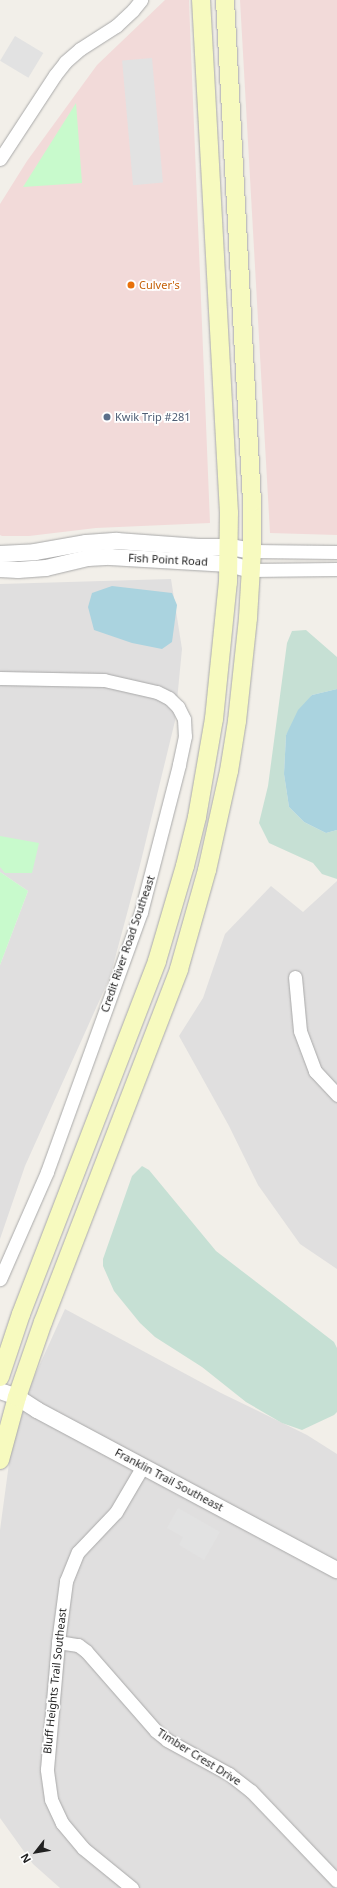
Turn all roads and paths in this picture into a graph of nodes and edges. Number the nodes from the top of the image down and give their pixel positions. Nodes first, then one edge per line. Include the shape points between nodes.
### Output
1 (141, 0) edge
2 (201, 0) edge
3 (225, 0) edge
4 (0, 159) edge
5 (252, 551) junction
6 (337, 552) edge
7 (0, 554) edge
8 (229, 556) junction
9 (0, 569) edge
10 (337, 569) edge
11 (251, 570) junction
12 (0, 678) edge
13 (294, 977) dead end
14 (337, 1095) edge
15 (0, 1279) edge
16 (0, 1377) edge
17 (0, 1390) edge
18 (17, 1397) junction
19 (0, 1460) edge
20 (143, 1466) junction
21 (337, 1570) edge
22 (58, 1642) junction
23 (337, 1881) edge
24 (132, 1888) edge

1 - 4 street via 116,26 65,62
2 - 8 main road
3 - 5 main road via 251,452
5 - 6 street, Fish Point Road
5 - 8 street, Fish Point Road
5 - 11 main road
7 - 8 street, Fish Point Road via 117,541 199,547
8 - 9 street, Fish Point Road via 88,558 46,568
8 - 11 street, Fish Point Road
8 - 16 main road via 214,719 200,803 185,866 140,1010 21,1314
10 - 11 street, Fish Point Road
11 - 18 main road via 237,721 219,820 180,969 43,1322
12 - 15 street, Credit River Road Southeast via 104,680 157,692 169,698 178,707 184,719 185,736 141,912 47,1172
13 - 14 street via 300,1032 315,1071
17 - 18 street, Franklin Trail Southeast
18 - 19 main road
18 - 20 street, Franklin Trail Southeast
20 - 21 street, Franklin Trail Southeast
20 - 22 street, Bluff Heights Trail Southeast via 116,1512 78,1552 66,1581
22 - 23 street, Timber Crest Drive via 78,1645 86,1651 156,1731 167,1740 228,1774 251,1791
22 - 24 street, Bluff Heights Trail Southeast via 46,1769 51,1799 62,1823 83,1848

